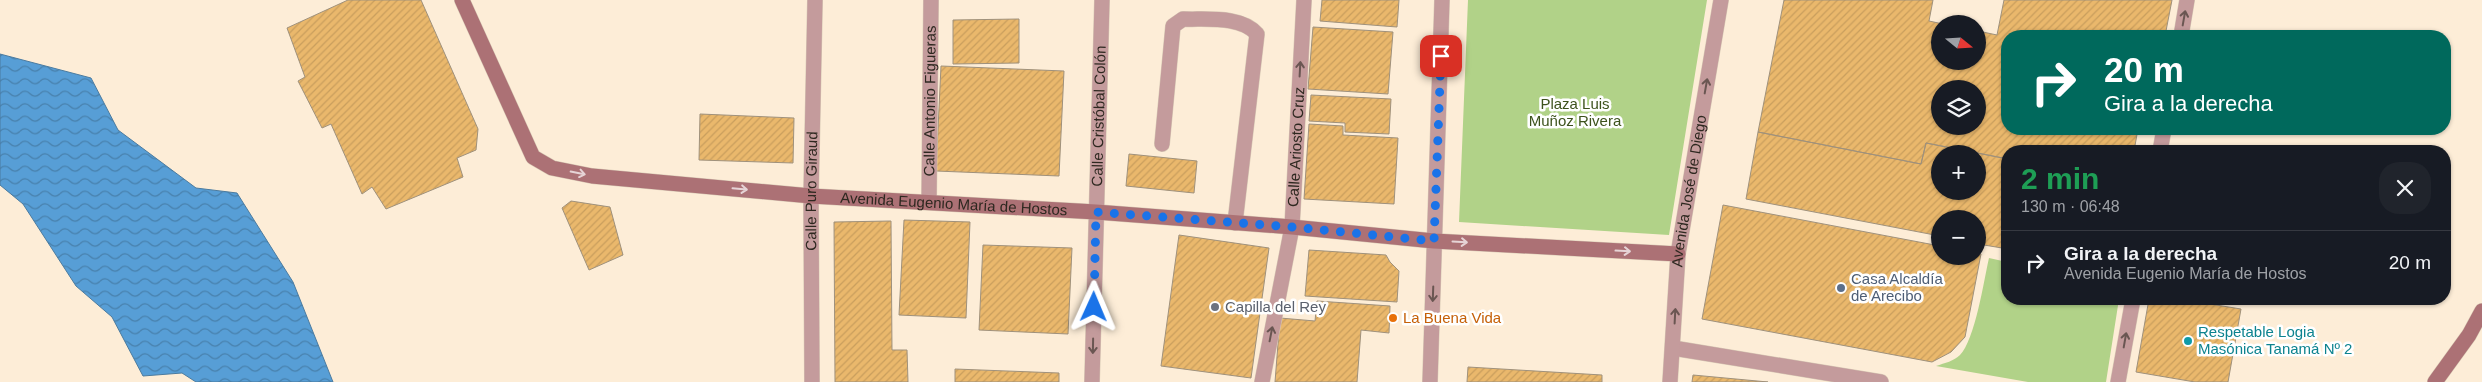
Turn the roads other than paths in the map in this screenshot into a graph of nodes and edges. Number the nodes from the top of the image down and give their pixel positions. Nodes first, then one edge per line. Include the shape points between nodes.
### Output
1 (462, 0) edge
2 (815, 0) edge
3 (931, 0) edge
4 (1102, 0) edge
5 (1304, 0) edge
6 (1442, 0) edge
7 (1721, 0) edge
8 (2187, 0) edge
9 (2182, 30) edge
10 (1162, 144) dead end
11 (811, 196) junction
12 (929, 202) junction
13 (1096, 212) junction
14 (1235, 223) junction
15 (1292, 227) junction
16 (1434, 241) junction
17 (1678, 254) junction
18 (2132, 305) edge
19 (2482, 311) edge
20 (1673, 348) junction
21 (812, 382) edge
22 (1092, 382) edge
23 (1262, 382) edge
24 (1430, 382) edge
25 (1670, 382) edge
26 (1881, 382) edge
27 (2118, 382) edge
28 (2435, 382) edge

1 -> 11 street, Avenida Eugenio María de Hostos via 533,157 552,168 592,176
2 - 11 street, Calle Puro Giraud
3 - 12 street, Calle Antonio Figueras
4 - 13 street, Calle Cristóbal Colón
15 -> 5 street, Calle Ariosto Cruz
6 - 16 street
17 -> 7 street, Avenida José de Diego
9 -> 8 street
10 - 14 street via 1173,26 1183,19 1240,22 1251,27 1257,34
11 - 12 street, Avenida Eugenio María de Hostos
11 - 21 street, Calle Puro Giraud
12 - 13 street, Avenida Eugenio María de Hostos
13 - 14 street, Avenida Eugenio María de Hostos
13 -> 22 street, Calle Cristóbal Colón
14 - 15 street, Avenida Eugenio María de Hostos
15 - 16 street, Avenida Eugenio María de Hostos
23 -> 15 street, Calle Ariosto Cruz
16 -> 17 street, Avenida Eugenio María de Hostos
16 -> 24 street
20 -> 17 street, Avenida José de Diego
27 -> 18 street
19 - 28 street
20 - 25 street, Avenida José de Diego
20 - 26 street

